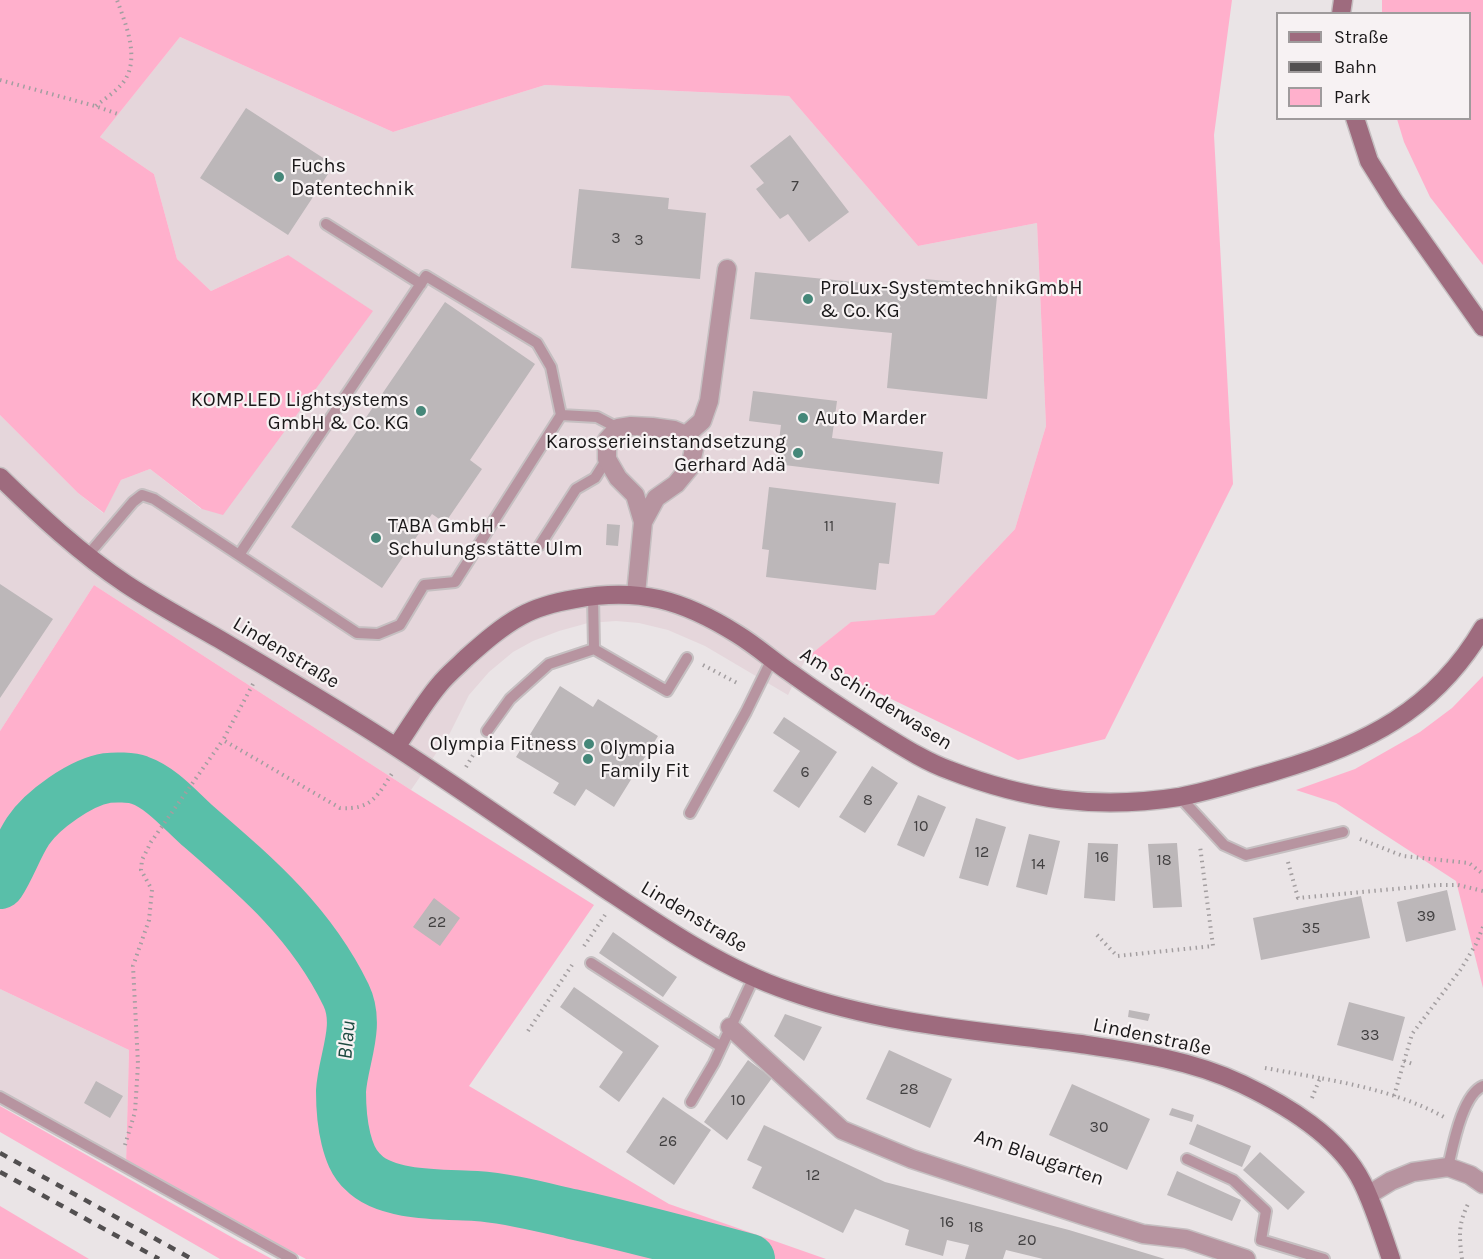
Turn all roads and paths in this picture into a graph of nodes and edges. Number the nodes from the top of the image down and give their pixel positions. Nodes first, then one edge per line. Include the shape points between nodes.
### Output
1 (117, 0) edge
2 (0, 80) edge
3 (95, 106) junction
4 (118, 114) dead end
5 (1356, 120) edge
6 (326, 224) dead end
7 (727, 269) dead end
8 (421, 284) junction
9 (1483, 327) edge
10 (561, 415) junction
11 (618, 428) junction
12 (686, 435) junction
13 (607, 459) junction
14 (0, 477) edge
15 (643, 522) junction
16 (540, 545) dead end
17 (88, 555) junction
18 (239, 555) junction
19 (636, 594) junction
20 (593, 596) junction
21 (1483, 628) edge
22 (594, 649) junction
23 (687, 658) joint
24 (772, 659) junction
25 (264, 665) junction
26 (756, 692) junction
27 (487, 732) joint
28 (223, 740) junction
29 (401, 750) junction
30 (454, 787) junction
31 (1179, 796) junction
32 (690, 813) dead end
33 (1343, 832) joint
34 (1283, 846) junction
35 (1201, 855) dead end
36 (1483, 874) edge
37 (1483, 891) edge
38 (1483, 927) edge
39 (1097, 935) dead end
40 (591, 963) dead end
41 (754, 977) junction
42 (730, 1027) junction
43 (720, 1046) junction
44 (1404, 1061) junction
45 (1413, 1064) dead end
46 (1320, 1078) junction
47 (1239, 1082) junction
48 (1483, 1086) edge
49 (1394, 1096) junction
50 (0, 1097) edge
51 (691, 1102) dead end
52 (1303, 1119) junction
53 (1458, 1124) junction
54 (1187, 1160) dead end
55 (119, 1165) junction
56 (1448, 1167) junction
57 (1481, 1182) edge
58 (1368, 1195) junction
59 (1389, 1258) edge
60 (292, 1259) edge
61 (1246, 1259) edge
62 (1324, 1259) edge
63 (1462, 1259) edge

1 - 3 path via 130,37 130,64 123,83
2 - 3 path
3 - 4 path
5 - 9 street via 1370,161 1394,201
6 - 8 lane
7 - 12 street via 709,401 702,422
8 - 10 lane via 426,276 537,343 551,367
8 - 18 lane
10 - 11 lane via 597,417
10 - 18 lane via 455,582 424,585 400,625 378,634 357,633
11 - 12 street via 652,427
11 - 13 street via 607,440
12 - 15 street via 694,449 690,467 676,484 656,498
13 - 15 street via 635,495
13 - 16 lane via 595,478 576,489
14 - 17 street, Lindenstraße
15 - 19 street
17 - 18 lane via 142,495
17 - 25 street, Lindenstraße via 125,583
19 - 20 street, Am Schinderwasen
19 - 24 street, Am Schinderwasen via 702,614
20 - 22 lane
20 - 29 street, Am Schinderwasen via 555,603 522,615 487,639 440,683
21 - 31 street, Am Schinderwasen via 1446,680 1409,712 1376,732 1323,758
22 - 23 lane via 667,692
22 - 27 lane via 549,664 510,699
23 - 26 path
24 - 26 lane
24 - 31 street, Am Schinderwasen via 904,748 987,784 1030,796 1075,802 1129,802
25 - 28 path
25 - 29 street, Lindenstraße
26 - 32 lane
27 - 30 path
28 - 29 path via 340,808 355,809 378,794
28 - 55 path via 142,860 141,870 152,890 149,920 133,966 138,1064 135,1112
29 - 30 street, Lindenstraße
30 - 41 street, Lindenstraße via 647,917 722,963
31 - 34 lane via 1224,844 1246,855
33 - 34 lane
33 - 36 path via 1404,856 1469,863
34 - 37 path via 1298,898 1437,885
35 - 39 path via 1213,946 1117,956
38 - 44 path via 1461,969 1412,1034
40 - 43 lane
41 - 42 lane
41 - 47 street, Lindenstraße via 868,1014 1132,1053 1201,1068
42 - 43 lane
42 - 61 street, Am Blaugarten via 842,1130 912,1159 1085,1216 1143,1234 1186,1239
43 - 51 lane
44 - 45 path
44 - 49 path
46 - 47 path via 1260,1067
46 - 49 path
46 - 52 path
47 - 52 street, Lindenstraße
48 - 53 lane via 1476,1089
49 - 53 path
50 - 55 lane
52 - 58 street, Lindenstraße via 1351,1164
53 - 56 lane
54 - 62 lane via 1233,1180 1266,1211 1261,1240
55 - 60 lane
56 - 57 street
56 - 58 street via 1413,1172
57 - 63 path via 1460,1222
58 - 59 street, Lindenstraße

